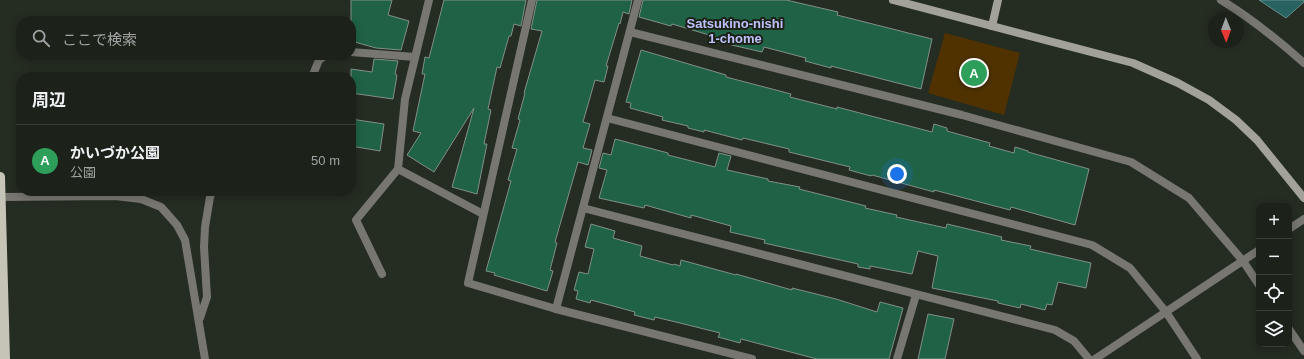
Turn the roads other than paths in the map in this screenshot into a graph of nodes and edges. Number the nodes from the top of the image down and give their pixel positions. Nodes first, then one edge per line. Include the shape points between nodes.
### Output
1 (429, 0) edge
2 (532, 0) edge
3 (638, 0) edge
4 (893, 0) edge
5 (998, 0) edge
6 (1221, 0) edge
7 (992, 26) junction
8 (630, 32) junction
9 (356, 52) edge
10 (415, 57) junction
11 (319, 60) edge
12 (1304, 63) edge
13 (314, 72) edge
14 (607, 118) junction
15 (398, 169) junction
16 (0, 177) edge
17 (210, 196) edge
18 (1, 197) edge
19 (1304, 198) edge
20 (583, 208) junction
21 (484, 214) junction
22 (1304, 219) edge
23 (1292, 228) edge
24 (1256, 252) edge
25 (1243, 261) junction
26 (382, 274) dead end
27 (1256, 280) edge
28 (916, 295) junction
29 (556, 309) junction
30 (1166, 312) junction
31 (199, 319) junction
32 (1292, 333) edge
33 (1304, 351) edge
34 (5, 359) edge
35 (205, 359) edge
36 (752, 359) edge
37 (897, 359) edge
38 (1089, 359) edge
39 (1095, 359) edge
40 (1197, 359) edge

1 - 10 street
2 - 21 street
3 - 8 street
4 - 7 street
5 - 7 street
6 - 12 street via 1276,38
7 - 19 street via 1132,63 1209,100 1257,140
8 - 14 street
8 - 25 street via 962,115 1131,162 1190,198
9 - 10 street
10 - 15 street via 405,99
11 - 13 street
14 - 20 street
14 - 30 street via 1092,245 1130,268
15 - 21 street
15 - 26 street via 356,220
16 - 18 main road
17 - 31 street via 204,247 207,297
18 - 31 street via 115,196 140,199 161,207 177,225 185,240
18 - 34 main road
20 - 28 street
20 - 29 street
21 - 29 street via 468,283
22 - 23 street
24 - 25 street
25 - 27 street
25 - 30 street
28 - 37 street
28 - 38 street via 1055,330 1074,341
29 - 36 street
30 - 39 street
30 - 40 street
31 - 35 street
32 - 33 street

